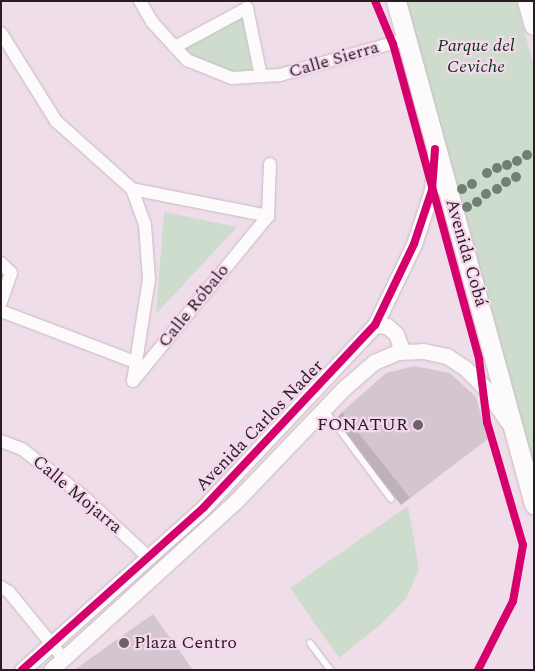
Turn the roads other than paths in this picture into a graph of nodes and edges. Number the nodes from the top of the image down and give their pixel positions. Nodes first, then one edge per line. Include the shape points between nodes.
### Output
1 (140, 1) edge
2 (396, 1) edge
3 (527, 1) edge
4 (534, 25) edge
5 (1, 33) edge
6 (407, 39) junction
7 (175, 46) junction
8 (261, 76) junction
9 (436, 149) junction
10 (270, 164) dead end
11 (132, 189) junction
12 (268, 216) junction
13 (1, 263) edge
14 (1, 302) edge
15 (1, 311) edge
16 (375, 324) junction
17 (398, 352) junction
18 (135, 362) junction
19 (324, 410) junction
20 (516, 433) junction
21 (1, 441) edge
22 (391, 499) dead end
23 (534, 504) edge
24 (148, 557) junction
25 (1, 588) edge
26 (50, 643) junction
27 (310, 643) dead end
28 (63, 658) junction
29 (326, 669) edge
30 (22, 670) edge
31 (51, 670) edge

1 - 7 street, Calle Sierra via 152,22
2 - 6 main road, Avenida Cobá
3 - 4 main road
5 - 11 street, Calle Róbalo via 56,121
6 - 8 street, Calle Sierra via 280,75
6 - 9 main road, Avenida Cobá
7 - 8 street, Calle Sierra via 187,60 232,78
7 - 8 street via 247,8
9 - 16 street, Avenida Carlos Nader via 432,190 417,235
9 - 20 main road, Avenida Cobá
10 - 12 street
11 - 12 street
11 - 18 street, Calle Róbalo via 145,225 149,279
12 - 18 street, Calle Róbalo via 133,381
13 - 14 street via 11,273
15 - 18 street
16 - 17 street via 387,326 396,334 400,344
16 - 24 street, Avenida Carlos Nader via 204,507
17 - 19 street, Avenida Carlos Nader via 374,362
17 - 20 street, Avenida Carlos Nader via 423,350 447,356 465,368 484,387
19 - 22 lane
19 - 28 street, Avenida Carlos Nader via 235,502
20 - 23 main road, Avenida Cobá
21 - 24 street, Calle Mojarra via 22,449 84,496
24 - 26 street, Avenida Carlos Nader
25 - 26 street via 8,592
26 - 28 street
26 - 30 street, Avenida Carlos Nader
27 - 29 lane
28 - 31 street, Avenida Carlos Nader

